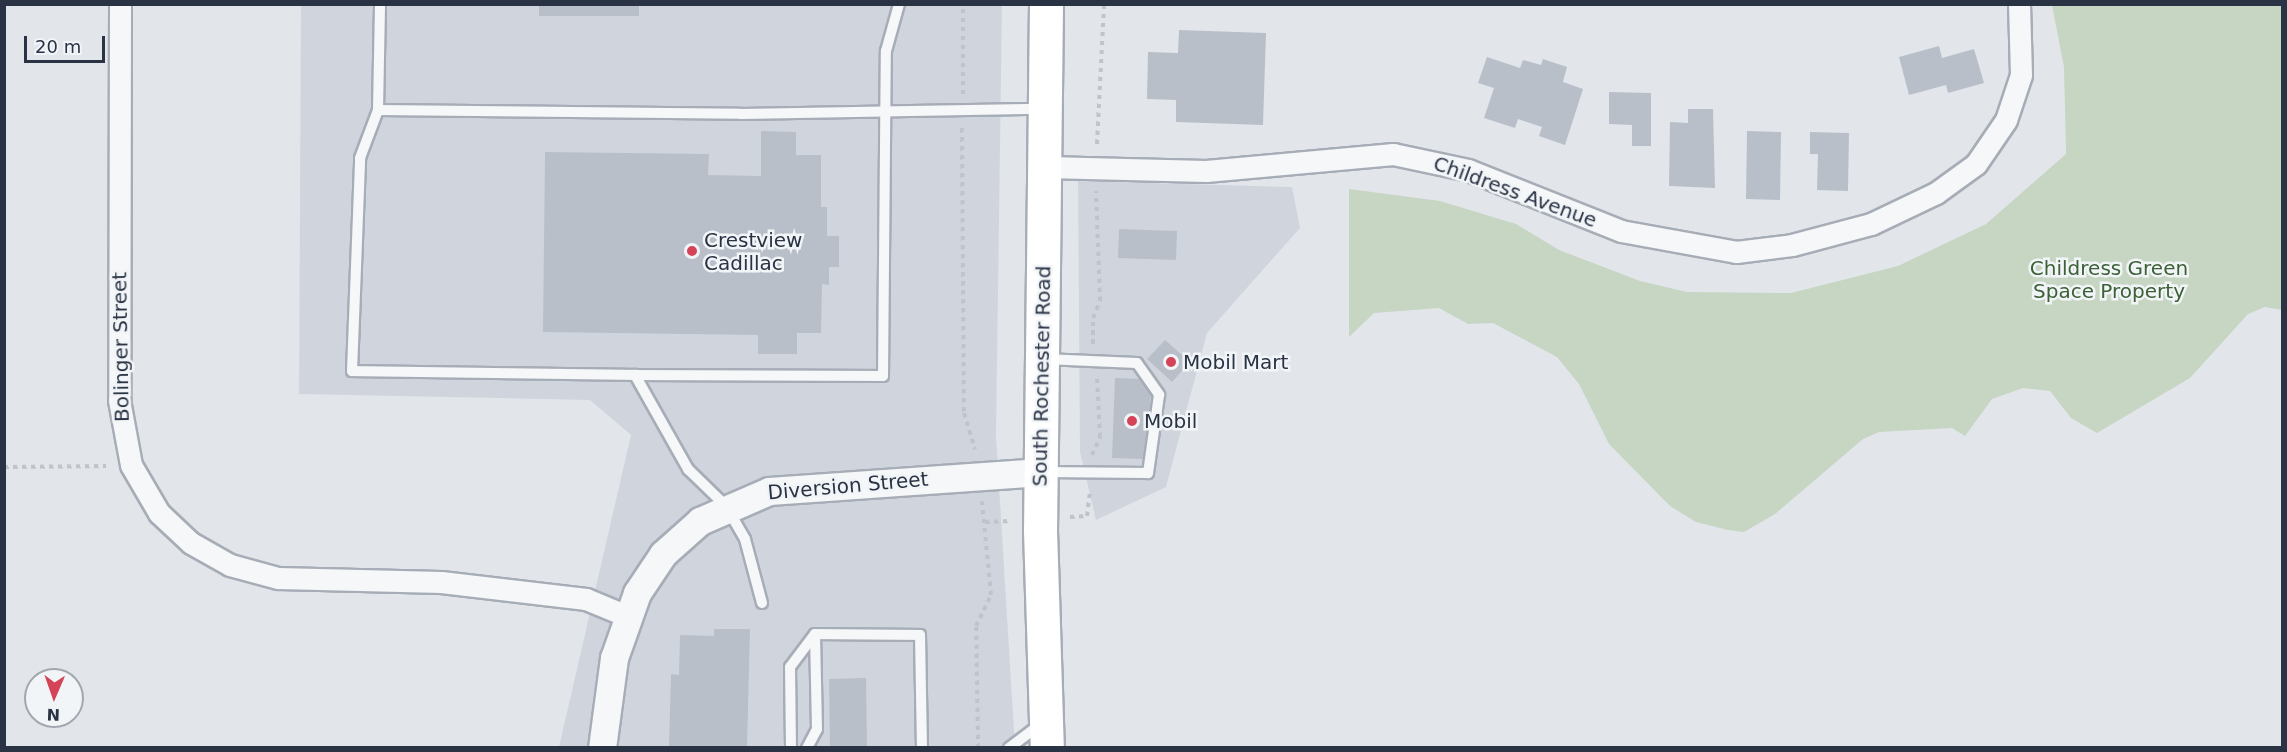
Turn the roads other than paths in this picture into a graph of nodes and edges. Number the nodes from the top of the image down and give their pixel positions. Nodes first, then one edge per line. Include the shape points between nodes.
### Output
1 (120, 4) edge
2 (380, 4) edge
3 (900, 4) edge
4 (1046, 4) edge
5 (2019, 4) edge
6 (1045, 109) junction
7 (378, 110) junction
8 (886, 111) junction
9 (1046, 167) junction
10 (1042, 358) junction
11 (635, 375) junction
12 (1041, 472) junction
13 (726, 506) junction
14 (762, 603) dead end
15 (627, 616) junction
16 (816, 634) junction
17 (1047, 733) edge
18 (602, 747) edge
19 (791, 747) edge
20 (807, 747) edge
21 (922, 747) edge
22 (1009, 747) edge

1 - 15 street, Bolinger Street via 119,400 131,465 159,513 191,543 230,564 278,578 441,582 586,599
2 - 7 lane
3 - 8 lane via 886,51
4 - 6 main road, South Rochester Road
5 - 9 street, Childress Avenue via 2021,75 2006,120 1976,164 1936,192 1871,224 1792,245 1736,252 1621,231 1468,170 1393,154 1206,171
6 - 8 lane
6 - 9 main road, South Rochester Road
7 - 8 lane
7 - 11 lane via 360,158 352,371
8 - 11 lane via 883,376
9 - 10 main road, South Rochester Road
10 - 12 main road, South Rochester Road
10 - 12 lane via 1137,363 1159,395 1148,472
11 - 13 lane via 687,469
12 - 13 street, Diversion Street via 800,487 769,491
12 - 17 main road, South Rochester Road
13 - 14 lane via 745,539
13 - 15 street, Diversion Street via 663,554
15 - 18 street, Diversion Street via 606,695
16 - 19 lane via 790,667
16 - 20 lane via 817,729
16 - 21 lane via 920,635
17 - 22 lane

